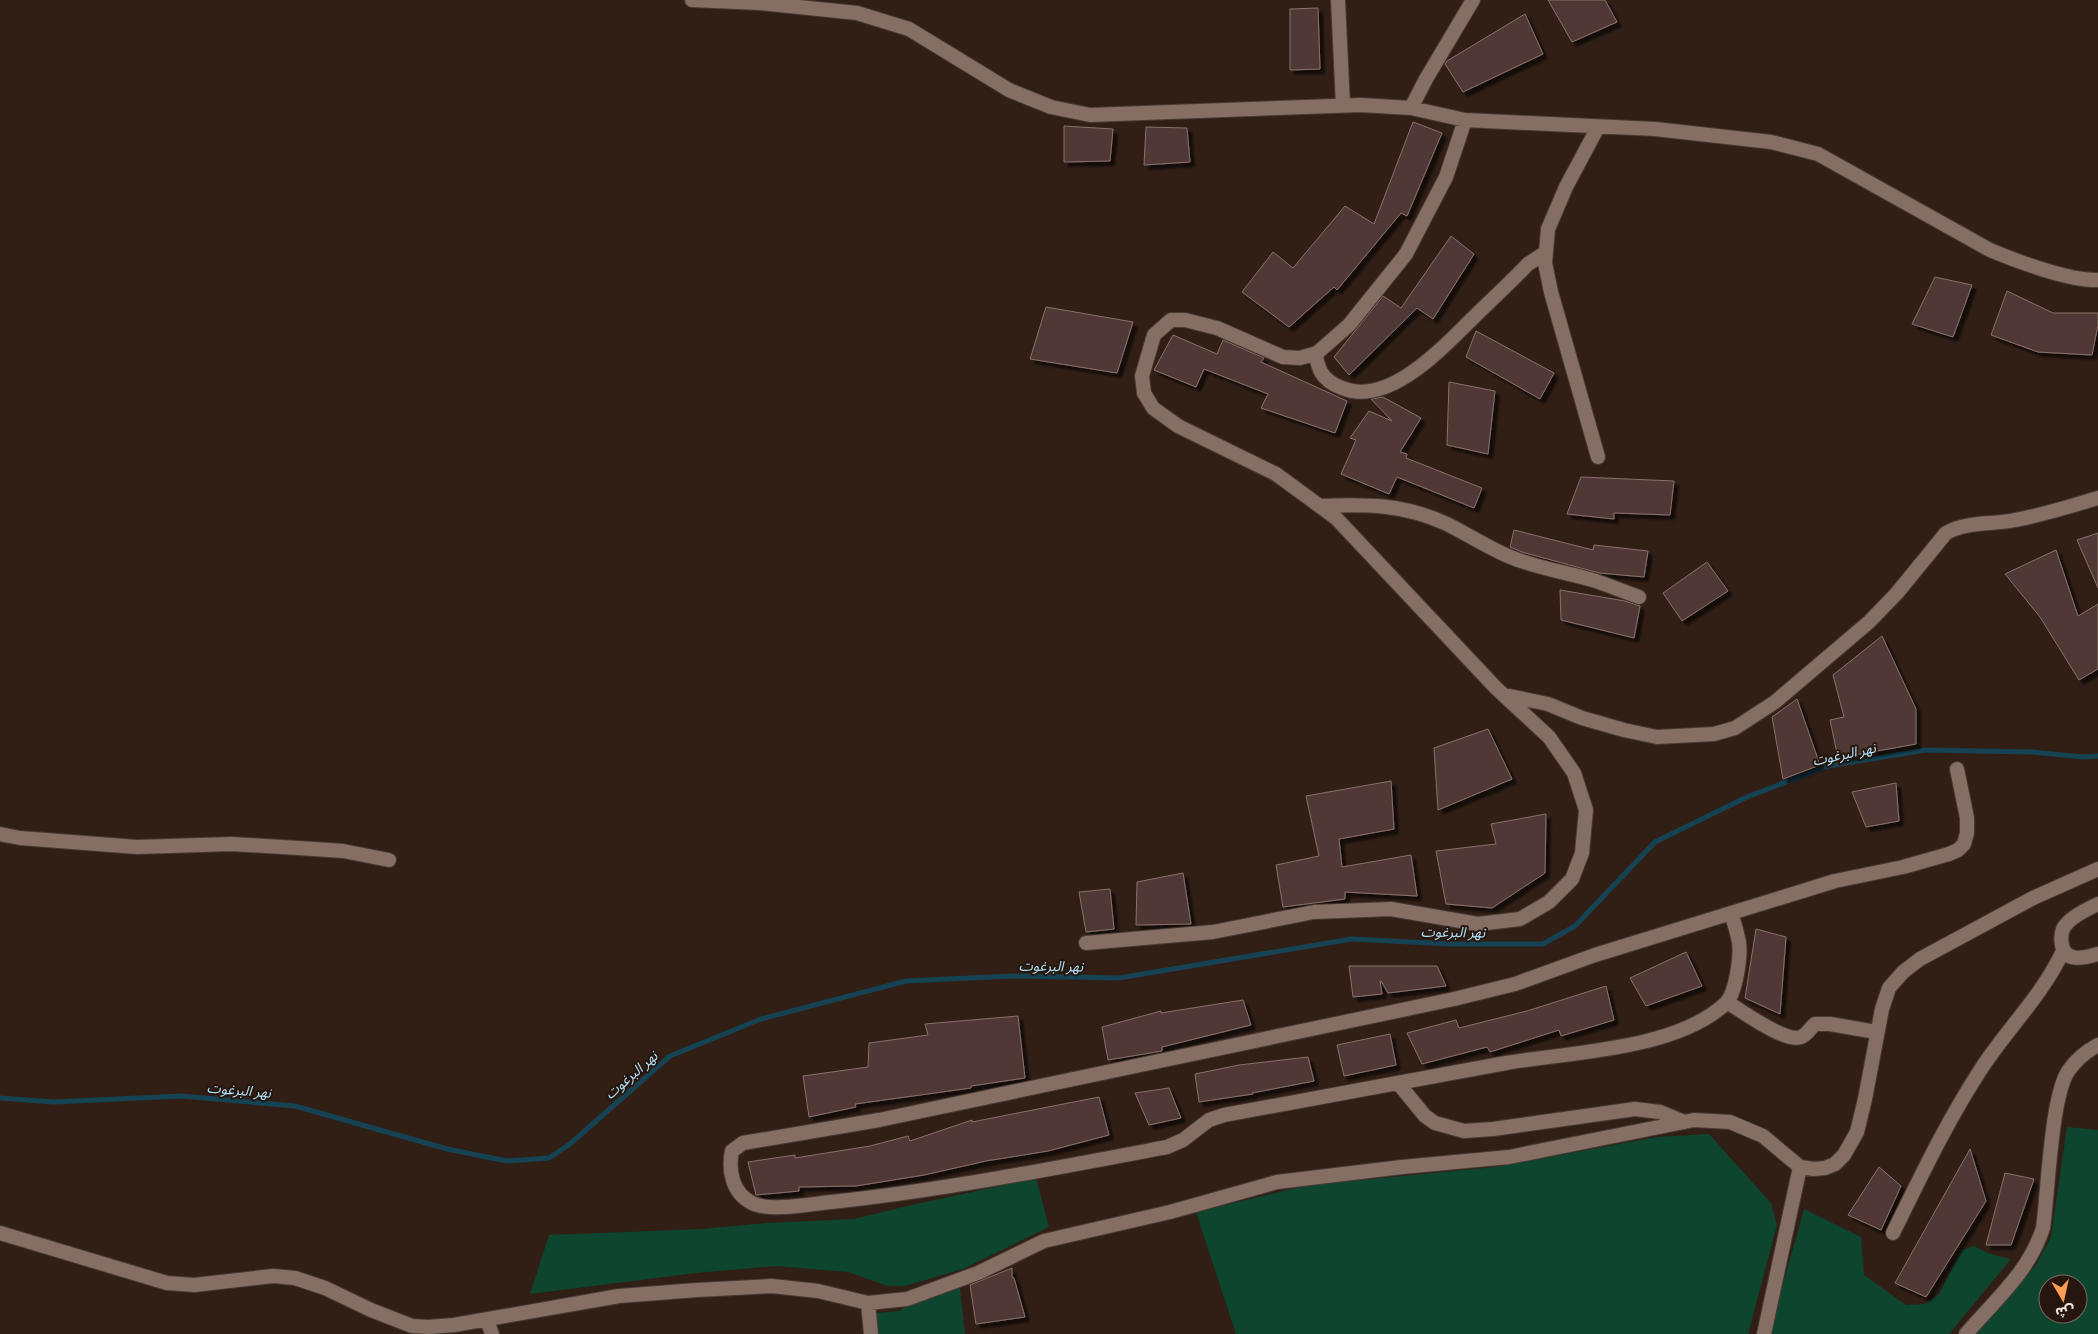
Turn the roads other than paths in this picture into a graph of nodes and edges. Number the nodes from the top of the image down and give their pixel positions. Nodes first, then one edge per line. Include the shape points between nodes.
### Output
1 (692, 0) edge
2 (1338, 0) edge
3 (1473, 0) edge
4 (721, 1) edge
5 (1343, 106) junction
6 (1411, 108) junction
7 (1465, 120) junction
8 (1598, 127) junction
9 (1545, 253) junction
10 (2098, 280) edge
11 (1315, 354) junction
12 (1598, 457) dead end
13 (2098, 498) edge
14 (1320, 506) junction
15 (1639, 597) dead end
16 (1504, 695) junction
17 (1957, 769) dead end
18 (0, 834) edge
19 (389, 860) dead end
20 (2098, 869) edge
21 (2098, 904) edge
22 (1731, 913) junction
23 (1086, 943) dead end
24 (2063, 951) junction
25 (2098, 954) edge
26 (1727, 1002) junction
27 (1876, 1032) junction
28 (2098, 1045) edge
29 (1398, 1083) junction
30 (1684, 1122) junction
31 (1800, 1167) junction
32 (0, 1233) edge
33 (1893, 1233) dead end
34 (868, 1303) junction
35 (487, 1320) junction
36 (492, 1334) edge
37 (871, 1334) edge
38 (1764, 1334) edge
39 (1966, 1334) edge

1 - 4 street
2 - 5 street
3 - 6 street
4 - 5 street via 828,8 909,28 1009,90 1051,107 1090,115
5 - 6 street
6 - 7 street
7 - 8 street
7 - 11 street via 1446,176 1406,254 1349,325
8 - 9 street via 1554,214
8 - 10 street via 1743,137 1800,148 1838,164 1990,250 2063,274
9 - 11 street via 1528,264 1430,359 1381,389 1368,393 1352,392 1334,385 1322,373
9 - 12 street via 1551,292
11 - 14 street via 1300,358 1283,357 1217,328 1171,320 1154,335 1142,376 1144,393 1153,408 1178,426 1276,474
13 - 16 street via 2014,520 1974,524 1946,533 1869,622 1775,702 1735,728 1714,734 1657,737 1582,718 1548,704
14 - 15 street via 1370,504 1397,507 1446,524 1507,556 1596,581
14 - 16 street via 1336,518
16 - 23 street via 1549,737 1574,773 1586,810 1582,853 1572,879 1549,902 1520,919 1478,924 1391,909 1314,912 1213,932
17 - 22 street via 1967,818 1964,844 1958,850 1903,867 1835,881
18 - 19 street via 137,847 232,844 305,848
20 - 27 street via 2033,898 1902,972 1889,988
21 - 24 street via 2063,929
22 - 26 street via 1739,944 1736,981
22 - 29 street via 1595,955 1515,984 1454,999 879,1120 743,1142 732,1150 731,1175 746,1200 768,1207 900,1194 1167,1147 1216,1117
24 - 25 street via 2076,958
24 - 33 street via 2031,1004 1984,1065 1960,1104
26 - 27 street via 1792,1038 1806,1035 1815,1024
26 - 29 street via 1707,1018 1638,1043
27 - 31 street via 1865,1099 1857,1132 1848,1148 1835,1164 1825,1168
28 - 39 street via 2068,1070 2062,1084 2038,1243 2012,1285
29 - 30 street via 1425,1116 1435,1123 1464,1131 1634,1109 1660,1112
30 - 31 street via 1730,1122 1763,1136
30 - 34 street via 1509,1157 1277,1182 1170,1212 1044,1241 927,1293 907,1299
31 - 38 street
32 - 35 street via 167,1283 194,1285 288,1277 325,1288 412,1326
34 - 35 street via 818,1291 772,1286 619,1296
34 - 37 street
35 - 36 street

